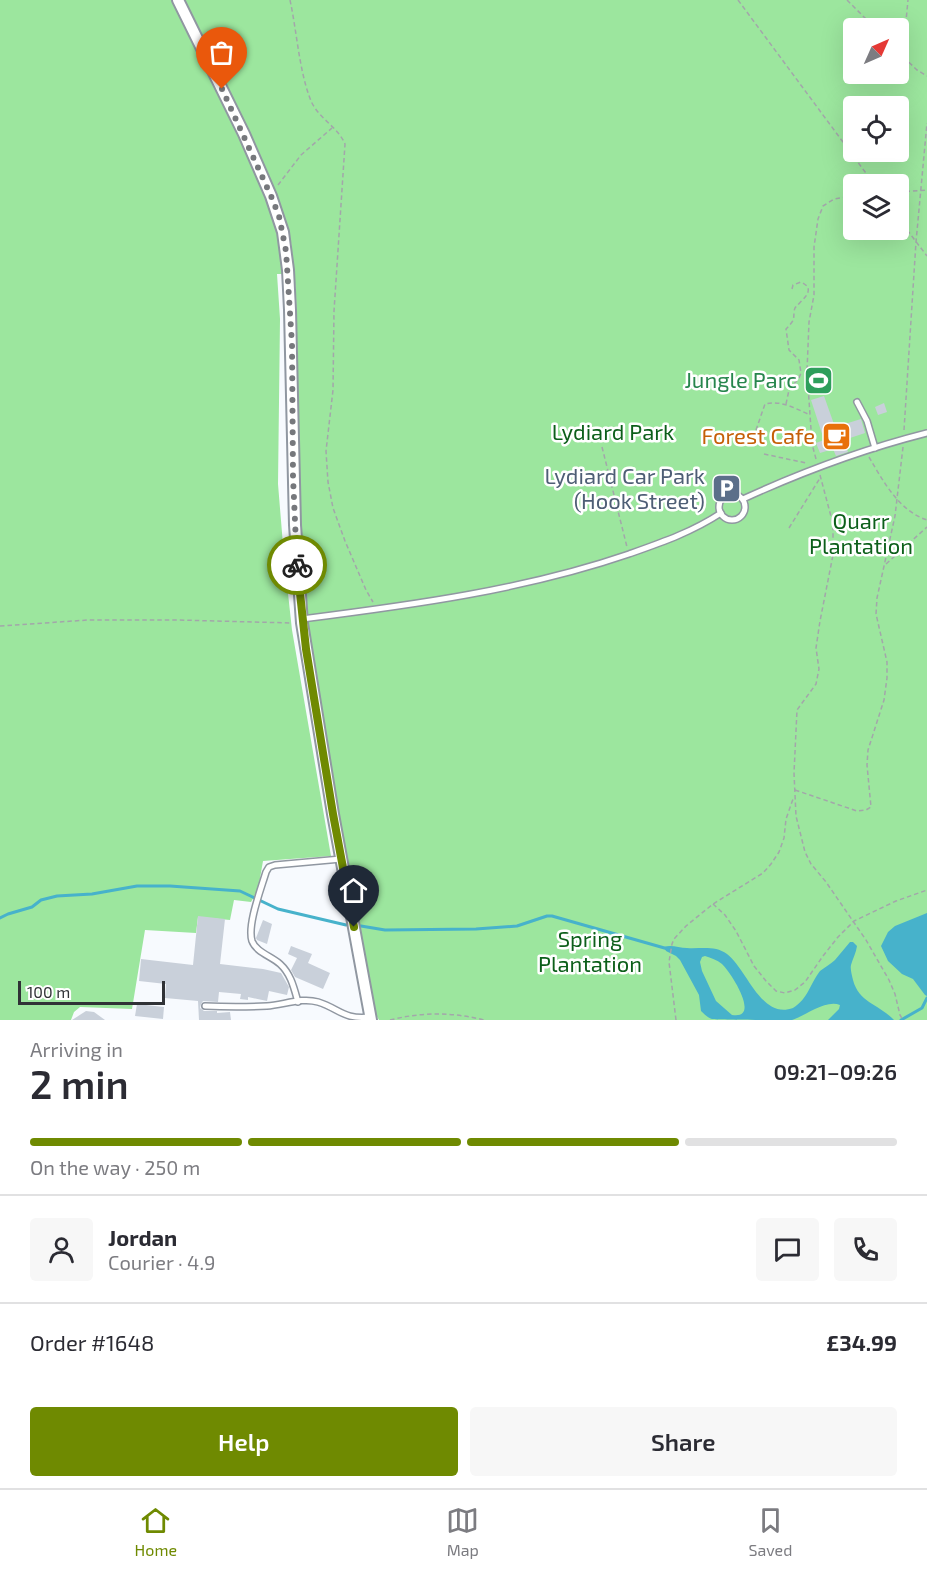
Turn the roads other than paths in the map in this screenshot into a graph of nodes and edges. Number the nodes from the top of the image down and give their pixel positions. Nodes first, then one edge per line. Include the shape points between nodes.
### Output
1 (178, 0) edge
2 (857, 402) dead end
3 (927, 433) edge
4 (875, 448) junction
5 (743, 499) junction
6 (721, 513) junction
7 (302, 621) junction
8 (341, 859) junction
9 (298, 1002) junction
10 (205, 1006) dead end
11 (370, 1019) edge

1 - 7 street via 248,143 283,232 290,300 294,506
2 - 4 lane
3 - 4 lane
4 - 5 lane
5 - 6 lane via 736,494 725,496 719,505
5 - 6 lane via 745,509 739,518 728,519
6 - 7 lane via 682,535 594,566 496,590
7 - 8 street
8 - 9 lane via 267,870 251,926 252,942 288,973
8 - 11 street
9 - 10 lane
9 - 11 lane via 317,1001 349,1018

